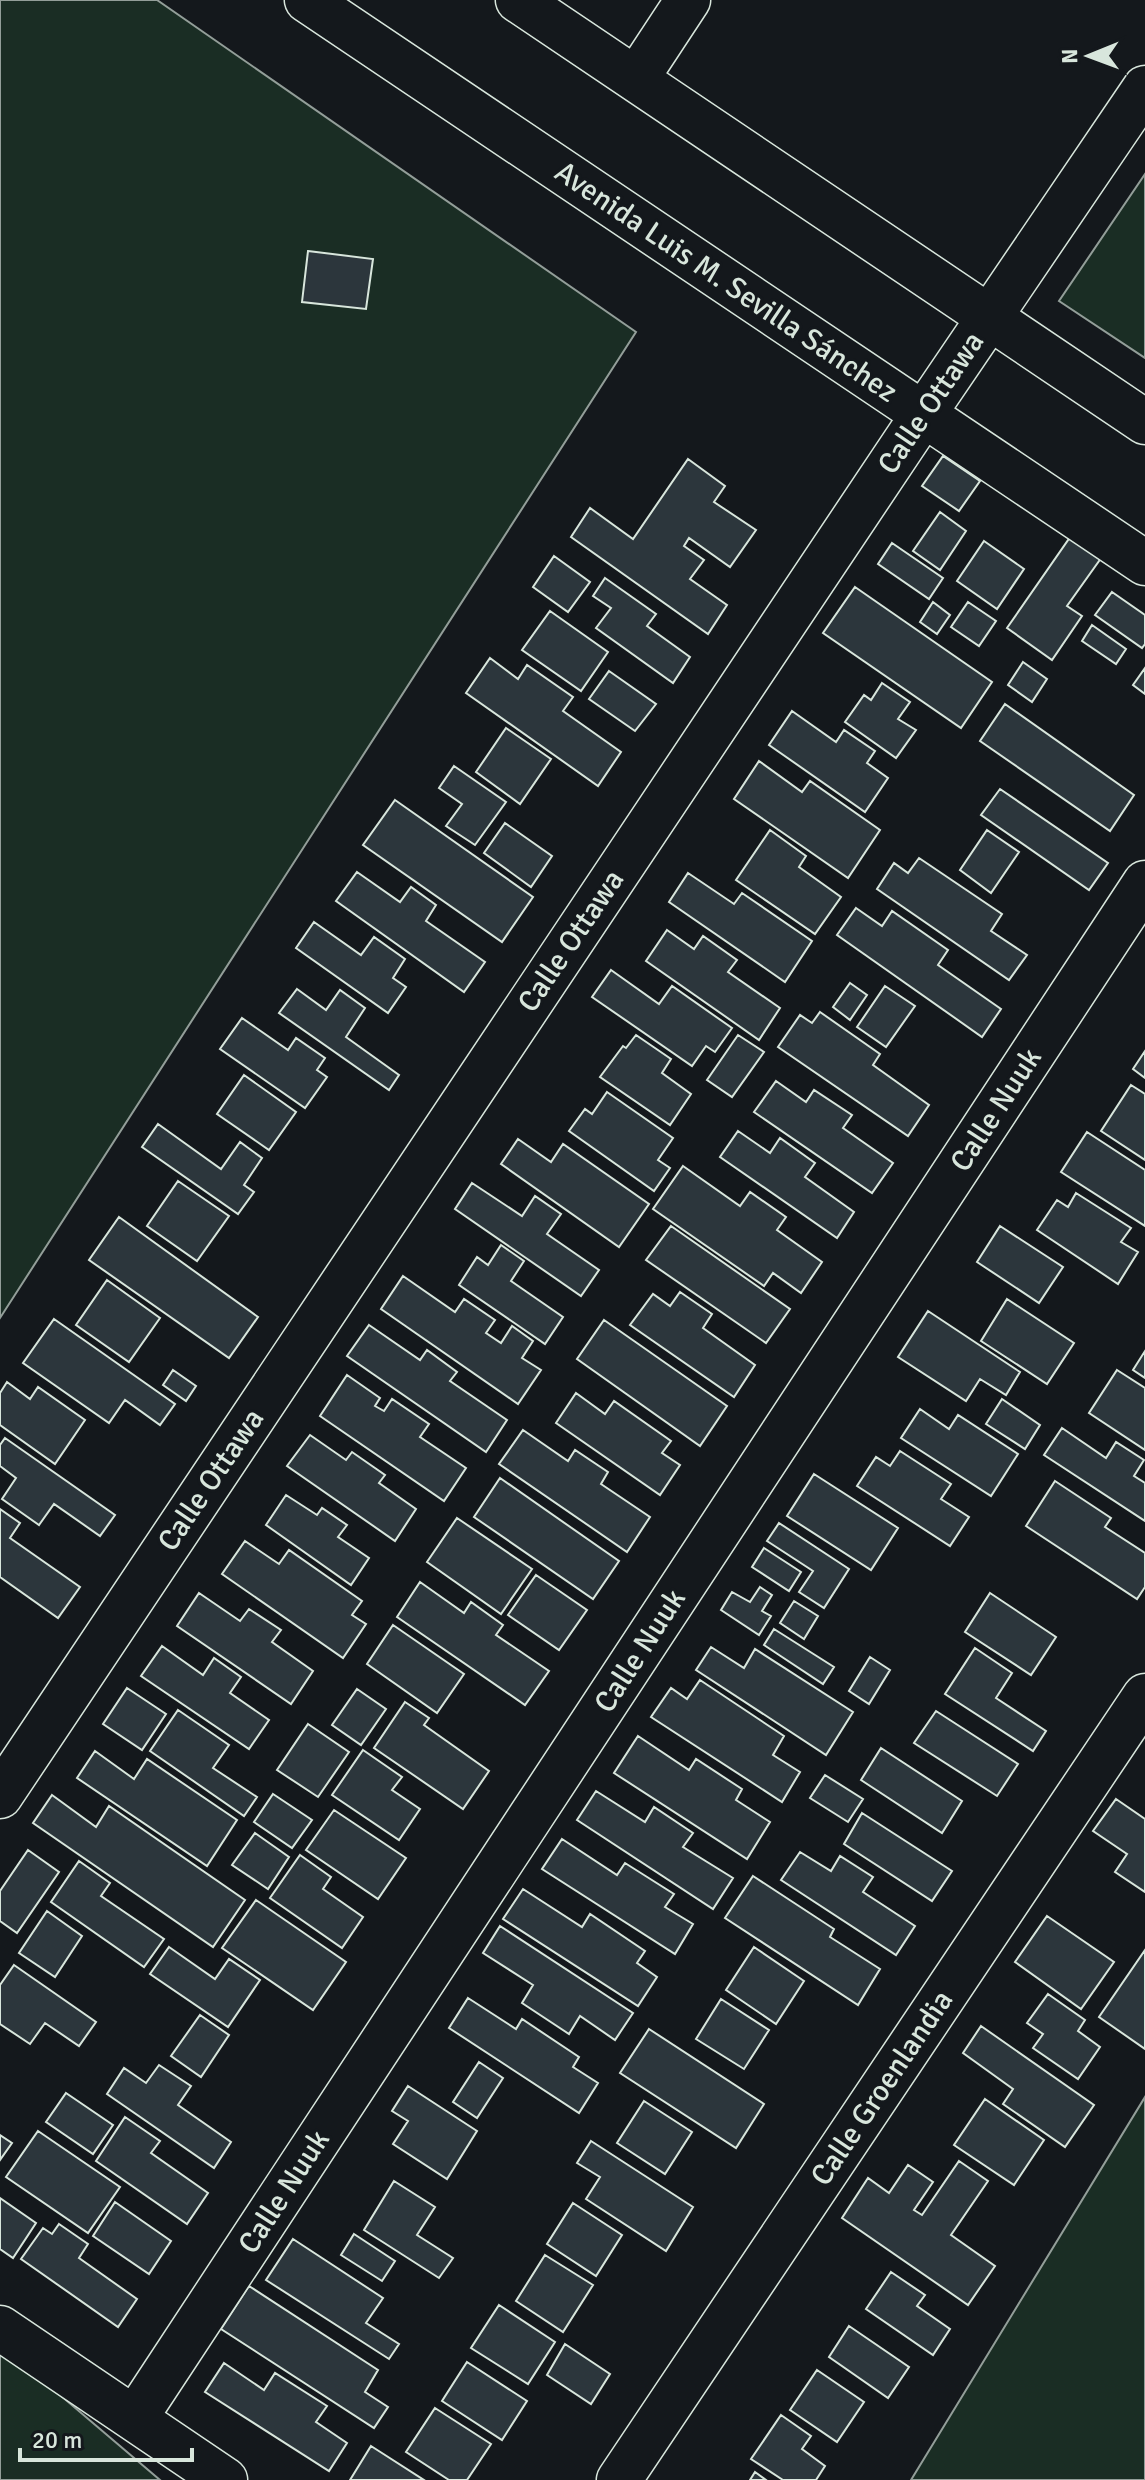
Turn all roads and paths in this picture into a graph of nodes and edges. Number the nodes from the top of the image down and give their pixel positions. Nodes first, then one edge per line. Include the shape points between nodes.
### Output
1 (307, 0) edge
2 (518, 0) edge
3 (688, 0) edge
4 (636, 79) junction
5 (1145, 88) edge
6 (989, 318) junction
7 (923, 415) junction
8 (1145, 422) edge
9 (1145, 563) edge
10 (1145, 883) edge
11 (1145, 1696) edge
12 (0, 1796) edge
13 (0, 2328) edge
14 (135, 2418) junction
15 (225, 2480) edge
16 (619, 2480) edge

1 - 7 street, Avenida Luis M. Sevilla Sánchez
2 - 4 street
3 - 4 street
4 - 6 street
5 - 6 street, Calle Ottawa
6 - 7 street, Calle Ottawa
6 - 8 street
7 - 9 street, Avenida Luis M. Sevilla Sánchez
7 - 12 street, Calle Ottawa
10 - 14 street, Calle Nuuk
11 - 16 street, Calle Groenlandia
13 - 14 street
14 - 15 street

